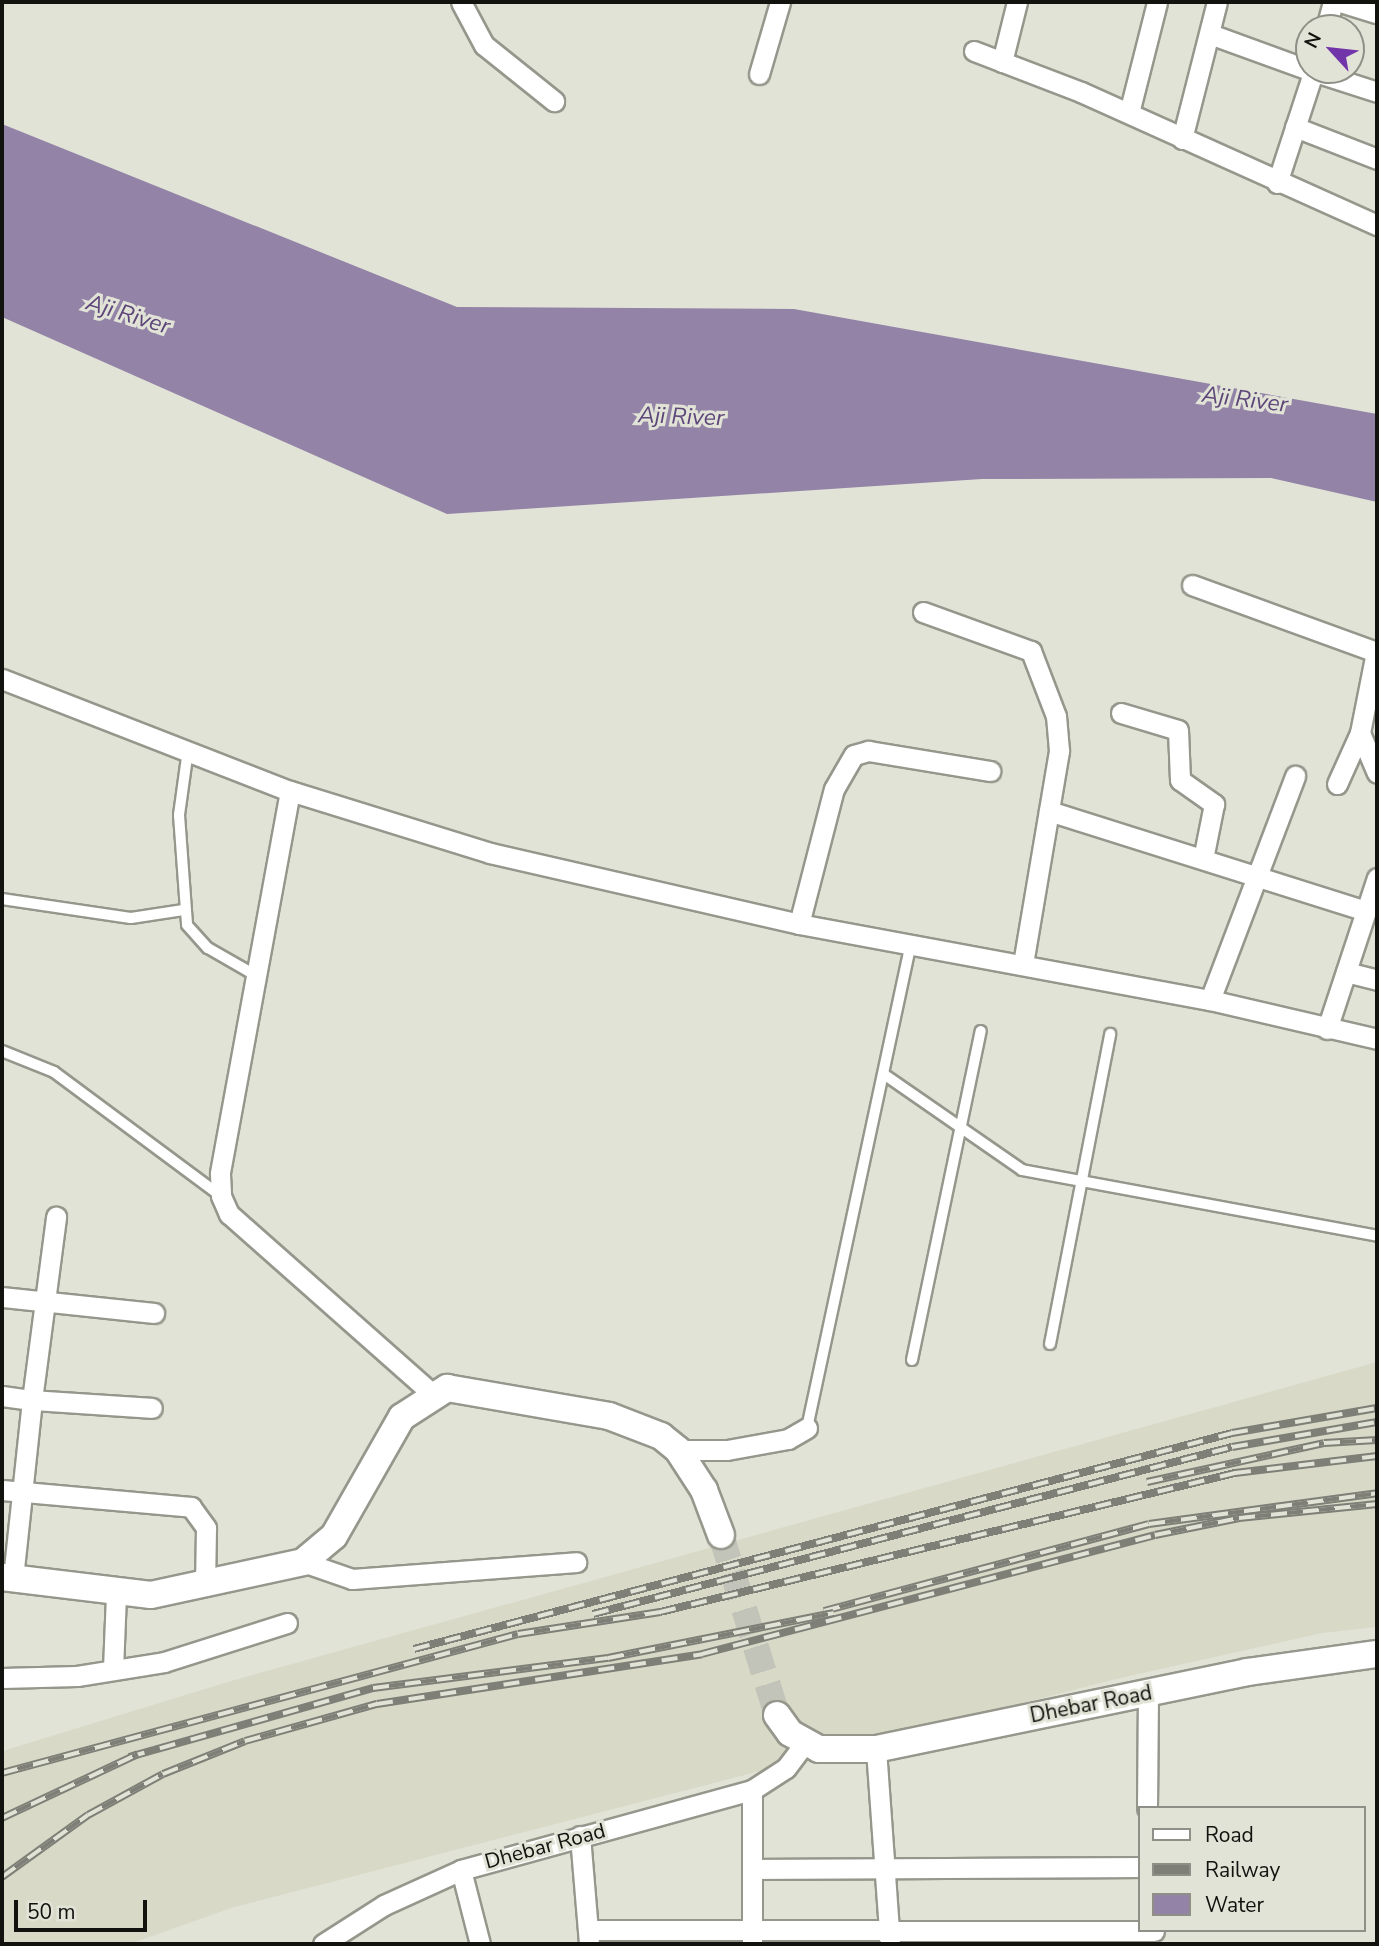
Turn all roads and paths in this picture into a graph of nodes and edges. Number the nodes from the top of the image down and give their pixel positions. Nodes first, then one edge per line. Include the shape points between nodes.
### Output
1 (461, 2) edge
2 (778, 2) edge
3 (1017, 2) edge
4 (1157, 2) edge
5 (1217, 2) edge
6 (1340, 2) edge
7 (1375, 9) edge
8 (1210, 34) junction
9 (974, 51) dead end
10 (1002, 62) junction
11 (1295, 64) edge
12 (760, 74) dead end
13 (1307, 84) edge
14 (1353, 84) edge
15 (1377, 92) edge
16 (554, 100) dead end
17 (1129, 113) junction
18 (1295, 127) junction
19 (1182, 139) junction
20 (1377, 159) edge
21 (1277, 183) junction
22 (1377, 225) edge
23 (1192, 585) dead end
24 (923, 612) dead end
25 (2, 679) edge
26 (1121, 713) dead end
27 (1360, 733) junction
28 (189, 748) junction
29 (989, 771) dead end
30 (1377, 773) edge
31 (1295, 776) dead end
32 (1337, 784) dead end
33 (290, 791) junction
34 (1049, 811) junction
35 (1203, 859) junction
36 (1255, 875) junction
37 (1377, 878) edge
38 (2, 899) edge
39 (183, 910) junction
40 (1366, 911) junction
41 (799, 924) junction
42 (911, 942) junction
43 (1023, 964) junction
44 (1346, 972) junction
45 (255, 975) junction
46 (1377, 980) edge
47 (1210, 1000) junction
48 (1327, 1029) junction
49 (981, 1031) dead end
50 (1111, 1034) dead end
51 (1377, 1039) edge
52 (2, 1051) edge
53 (885, 1075) junction
54 (962, 1128) junction
55 (1082, 1181) junction
56 (221, 1196) junction
57 (56, 1217) dead end
58 (1377, 1236) edge
59 (2, 1297) edge
60 (45, 1302) junction
61 (154, 1313) dead end
62 (1050, 1344) dead end
63 (912, 1360) dead end
64 (431, 1393) junction
65 (2, 1396) edge
66 (32, 1400) junction
67 (152, 1408) dead end
68 (807, 1428) joint
69 (678, 1450) junction
70 (2, 1490) edge
71 (23, 1492) junction
72 (722, 1535) tunnel mouth
73 (303, 1562) junction
74 (576, 1562) dead end
75 (7, 1578) edge
76 (205, 1586) junction
77 (116, 1593) junction
78 (288, 1623) dead end
79 (1377, 1654) edge
80 (113, 1669) junction
81 (2, 1678) edge
82 (1148, 1694) junction
83 (777, 1715) tunnel mouth
84 (805, 1743) junction
85 (876, 1749) junction
86 (752, 1790) junction
87 (1147, 1806) edge
88 (580, 1836) junction
89 (1138, 1867) edge
90 (885, 1868) junction
91 (754, 1869) junction
92 (461, 1870) junction
93 (752, 1935) edge
94 (1154, 1935) edge
95 (891, 1936) edge
96 (954, 1936) edge
97 (589, 1937) edge
98 (323, 1944) edge
99 (480, 1944) edge

1 - 16 street via 484,45
2 - 12 street
3 - 10 street
4 - 17 street
5 - 8 street
6 - 7 street
8 - 11 street
8 - 19 street
9 - 10 street
10 - 17 street
13 - 18 street
14 - 15 street
17 - 19 street
18 - 20 street
18 - 21 street
19 - 21 street
21 - 22 street
23 - 27 street via 1370,646 1377,665
24 - 34 street via 1031,651 1059,736
25 - 28 street
26 - 35 street via 1178,730 1180,780 1214,804
27 - 30 street
27 - 32 street
28 - 33 street
28 - 39 lane via 179,815
29 - 41 street via 868,751 854,755 834,789
31 - 36 street
33 - 41 street via 490,853
33 - 45 street
34 - 35 street
34 - 43 street
35 - 36 street
36 - 40 street
36 - 47 street
37 - 40 street
38 - 39 lane via 131,918
39 - 45 lane via 196,939
40 - 44 street
41 - 42 street
42 - 43 street
42 - 53 lane
43 - 47 street
44 - 46 street
44 - 48 street
45 - 56 street via 220,1174
47 - 48 street
48 - 51 street
49 - 54 lane
50 - 55 lane
52 - 56 lane via 54,1072
53 - 54 lane
53 - 68 lane
54 - 55 lane via 1022,1170
54 - 63 lane
55 - 58 lane
55 - 62 lane
56 - 64 street via 229,1214
57 - 60 street
59 - 60 street
60 - 61 street
60 - 66 street
64 - 69 street via 469,1388 609,1416 643,1427
64 - 73 street via 396,1424 334,1536
65 - 66 street
66 - 67 street
66 - 71 street
68 - 69 street via 789,1439 727,1450
69 - 72 street
70 - 71 street
71 - 75 street
71 - 76 street via 191,1507 206,1528
73 - 74 street via 352,1579
73 - 76 street
75 - 77 street
76 - 77 street
77 - 80 street
78 - 80 street via 164,1662
79 - 82 street, Dhebar Road
80 - 81 street
82 - 85 street, Dhebar Road
82 - 87 street
83 - 84 street
84 - 85 street, Dhebar Road via 829,1750
84 - 86 street, Dhebar Road via 786,1768
85 - 90 street
86 - 88 street, Dhebar Road
86 - 91 street
88 - 92 street, Dhebar Road
88 - 97 street
89 - 90 street
90 - 91 street
90 - 95 street
91 - 93 street
92 - 98 street, Dhebar Road via 384,1905
92 - 99 street
93 - 95 street
93 - 97 street
94 - 96 street
95 - 96 street

